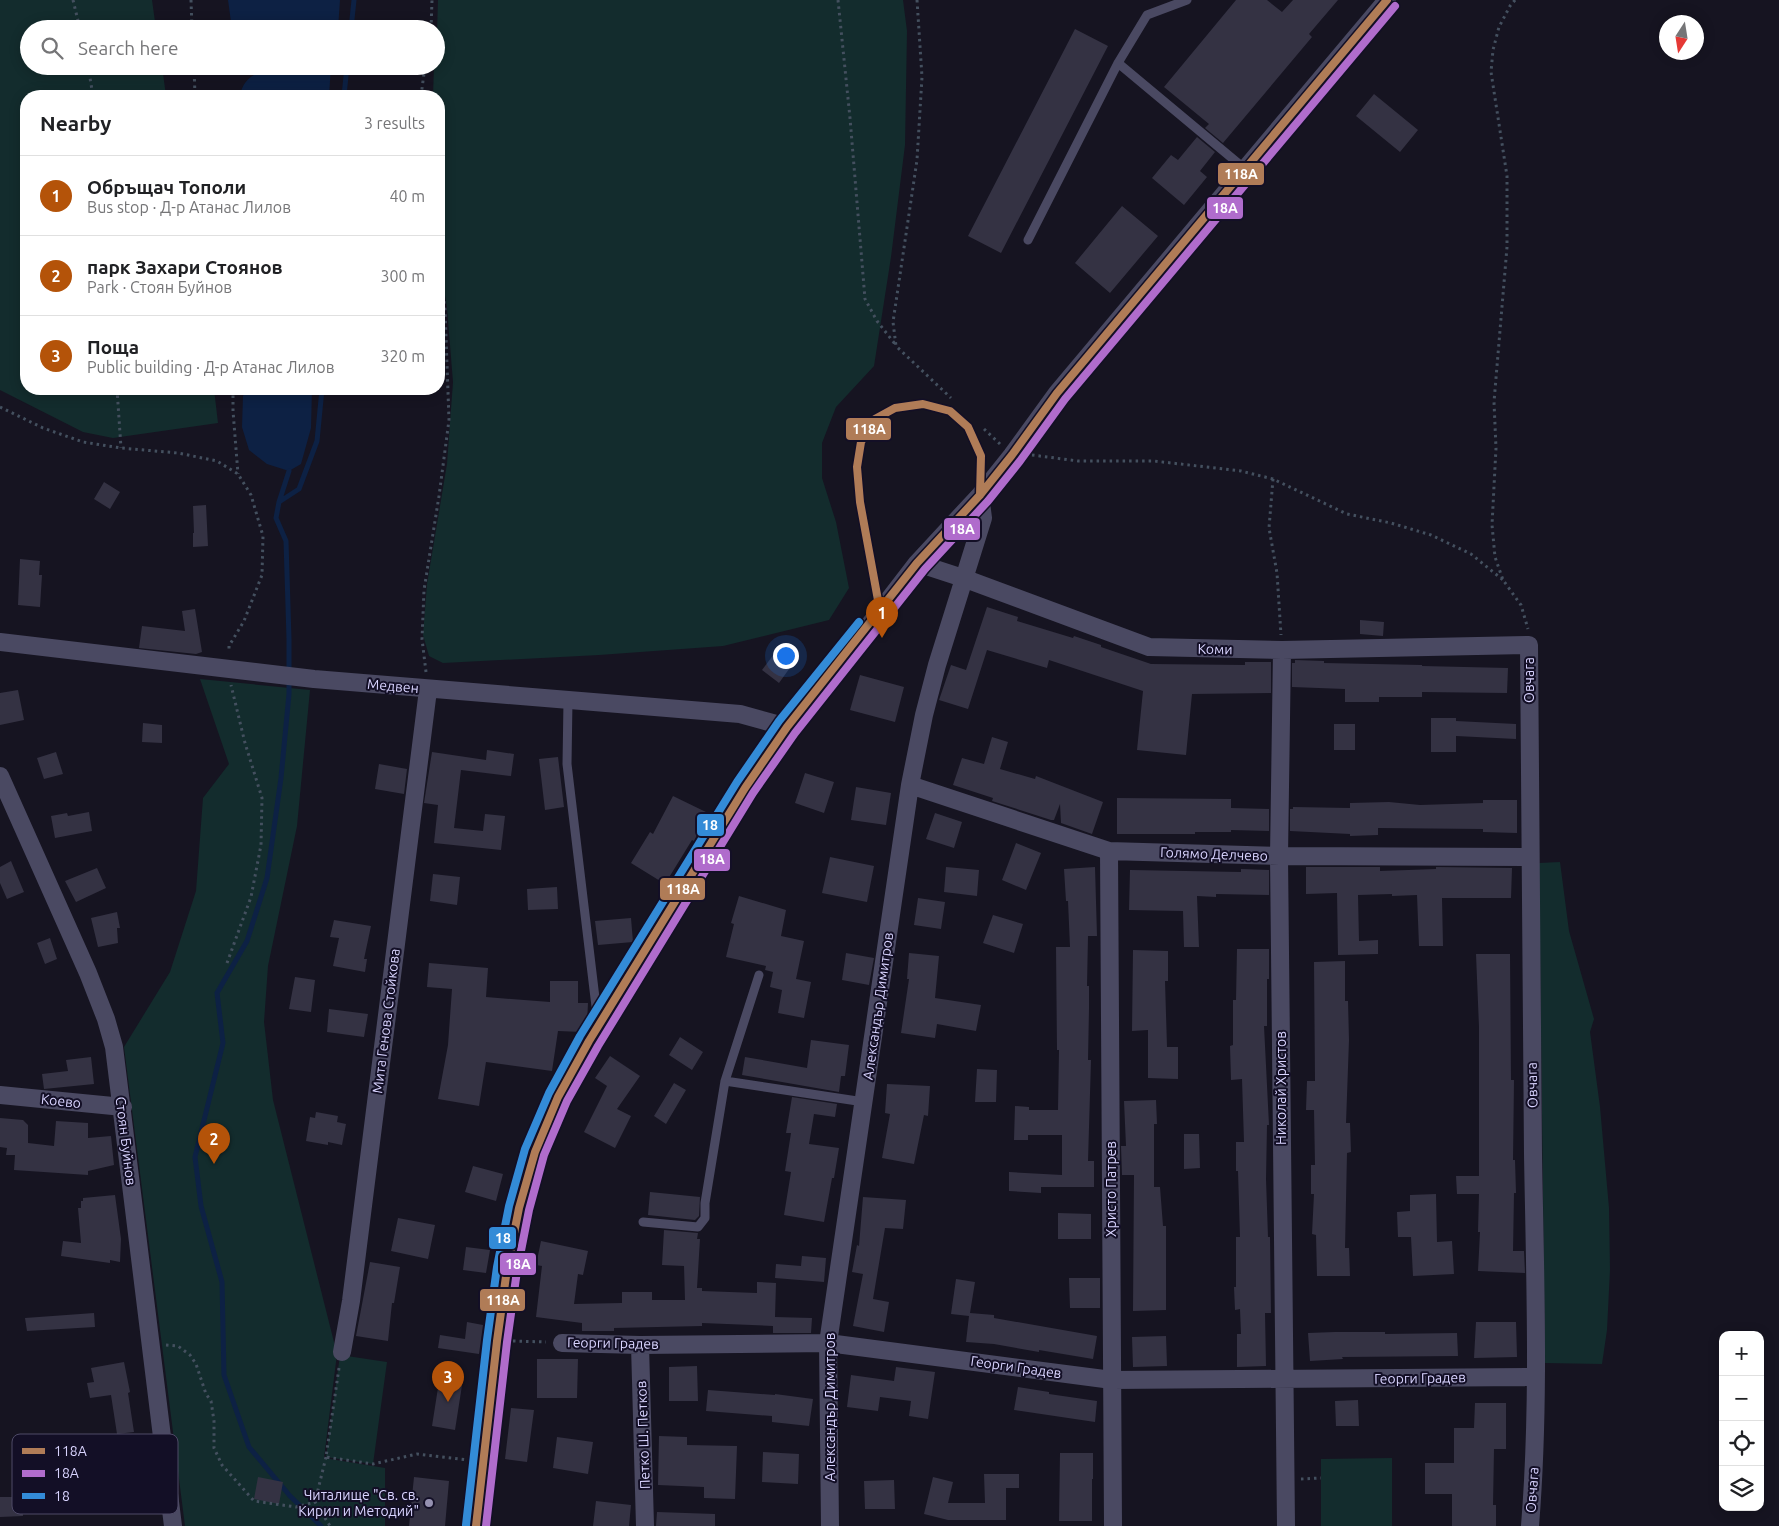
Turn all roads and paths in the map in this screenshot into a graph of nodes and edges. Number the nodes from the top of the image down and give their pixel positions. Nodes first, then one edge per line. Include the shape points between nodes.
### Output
1 (73, 0) edge
2 (191, 0) edge
3 (432, 0) edge
4 (838, 0) edge
5 (917, 0) edge
6 (1187, 0) edge
7 (1387, 0) edge
8 (1515, 0) edge
9 (78, 20) edge
10 (192, 20) edge
11 (431, 20) edge
12 (1118, 63) junction
13 (89, 75) edge
14 (194, 75) edge
15 (424, 75) edge
16 (91, 90) edge
17 (195, 90) edge
18 (421, 90) edge
19 (1245, 169) junction
20 (1028, 240) dead end
21 (445, 309) edge
22 (896, 346) junction
23 (117, 395) edge
24 (233, 395) edge
25 (954, 401) dead end
26 (0, 407) edge
27 (983, 428) dead end
28 (121, 448) junction
29 (1012, 455) junction
30 (238, 474) junction
31 (1273, 479) junction
32 (980, 495) junction
33 (917, 563) junction
34 (963, 578) junction
35 (1502, 580) junction
36 (880, 612) junction
37 (0, 642) edge
38 (1529, 645) junction
39 (1282, 650) junction
40 (228, 669) junction
41 (428, 690) junction
42 (568, 701) junction
43 (786, 727) junction
44 (0, 776) edge
45 (910, 785) junction
46 (1109, 851) junction
47 (1279, 856) junction
48 (1529, 857) junction
49 (227, 963) dead end
50 (759, 975) dead end
51 (598, 1026) junction
52 (725, 1081) junction
53 (0, 1095) edge
54 (864, 1102) junction
55 (123, 1107) junction
56 (643, 1222) dead end
57 (497, 1341) junction
58 (151, 1342) junction
59 (828, 1342) junction
60 (562, 1343) joint
61 (640, 1345) junction
62 (342, 1352) joint
63 (1536, 1377) junction
64 (1284, 1379) junction
65 (1112, 1380) junction
66 (162, 1434) edge
67 (326, 1457) junction
68 (483, 1462) junction
69 (315, 1502) junction
70 (330, 1526) edge
71 (476, 1526) edge
72 (646, 1526) edge
73 (830, 1526) edge
74 (1113, 1526) edge
75 (1286, 1526) edge
76 (1530, 1526) edge

1 - 9 path
2 - 10 path
3 - 11 path
4 - 22 path via 865,299
5 - 22 path via 922,77 917,160 893,322
6 - 12 lane via 1147,15
7 - 19 street
8 - 35 path via 1499,27 1491,72 1507,176 1507,247 1494,402 1496,448 1492,525 1495,557
12 - 19 lane
12 - 20 lane
13 - 16 path
14 - 17 path
15 - 18 path
19 - 29 street via 1057,393
21 - 41 path via 449,420 424,590 422,640
22 - 25 path
23 - 28 path
24 - 30 path
26 - 28 path via 43,428 83,442
27 - 29 path
28 - 30 path via 178,453 217,461
29 - 31 path via 1040,455 1078,461 1154,461 1241,471
29 - 32 street
30 - 40 path via 252,495 263,536 262,575 244,621 229,646
31 - 35 path via 1347,514 1431,535 1471,554
31 - 39 path via 1269,528 1277,573
32 - 33 street
32 - 34 street, Александър Димитров via 983,518
32 - 36 lane via 981,456 968,427 950,411 923,404 895,408 874,419 862,442 858,467 860,502
33 - 34 street, Коми
33 - 36 street
34 - 39 street, Коми via 1149,647
34 - 45 street, Александър Димитров via 924,715
35 - 38 path via 1521,605
36 - 43 street
37 - 40 street, Медвен
38 - 39 street, Коми
38 - 48 street, Овчага
39 - 47 street, Николай Христов
40 - 41 street, Медвен
40 - 49 path via 262,798 261,845 251,897
41 - 42 street, Медвен
41 - 62 street, Мита Генова Стойкова
42 - 43 street, Медвен via 740,714
42 - 51 lane via 567,764
43 - 51 street
44 - 55 street, Стоян Буйнов via 106,1019 114,1047
45 - 46 street, Голямо Делчево
45 - 54 street, Александър Димитров
46 - 47 street, Голямо Делчево
46 - 65 street, Христо Патрев
47 - 48 street, Голямо Делчево
47 - 64 street, Николай Христов
48 - 63 street, Овчага
50 - 52 lane
51 - 57 street via 558,1097 535,1152 507,1269
52 - 54 lane
52 - 56 lane via 705,1218 698,1226
53 - 55 street, Коево
54 - 59 street, Александър Димитров
55 - 58 street, Стоян Буйнов
57 - 60 path, Георги Градев
57 - 68 street
58 - 66 street, Стоян Буйнов
58 - 69 path via 178,1346 196,1364 211,1400 214,1448 222,1465 254,1501 296,1507
59 - 61 street, Георги Градев
59 - 65 street, Георги Градев
59 - 73 street, Александър Димитров
60 - 61 street, Георги Градев
61 - 72 street, Петко Ш. Петков
62 - 67 path
63 - 64 street, Георги Градев
63 - 76 street, Овчага
64 - 65 street, Георги Градев
64 - 75 street, Николай Христов
65 - 74 street, Христо Патрев
67 - 68 path via 372,1464 417,1454
67 - 69 path
68 - 71 street
69 - 70 path

